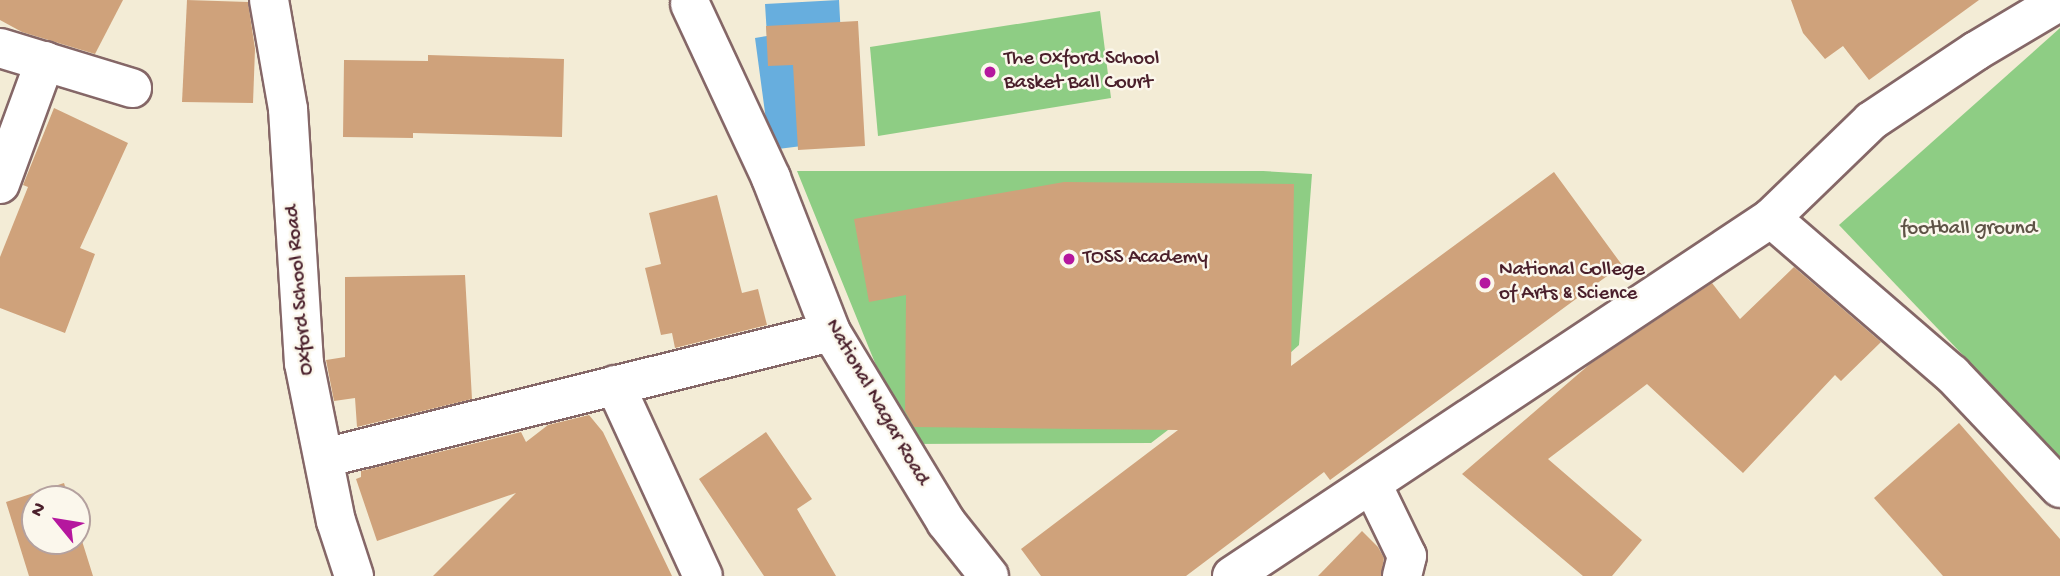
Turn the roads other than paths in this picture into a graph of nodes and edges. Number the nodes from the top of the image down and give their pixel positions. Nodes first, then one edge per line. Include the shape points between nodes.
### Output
1 (269, 0) edge
2 (699, 1) edge
3 (2060, 1) edge
4 (0, 48) edge
5 (45, 61) junction
6 (132, 88) dead end
7 (0, 184) edge
8 (1771, 218) junction
9 (831, 332) junction
10 (615, 385) junction
11 (324, 458) junction
12 (1372, 484) junction
13 (2060, 488) edge
14 (354, 576) edge
15 (703, 576) edge
16 (989, 576) edge
17 (1232, 576) edge
18 (1402, 576) edge

1 - 11 street, Oxford School Road via 288,109 304,363
2 - 9 street, National Nagar Road
3 - 8 street via 1871,121
4 - 5 street
5 - 6 street
5 - 7 street
8 - 12 street
8 - 13 street via 1952,374
9 - 10 street
9 - 16 street, National Nagar Road via 946,522
10 - 11 street
10 - 15 street
11 - 14 street, Oxford School Road via 336,521
12 - 17 street
12 - 18 street via 1407,556

